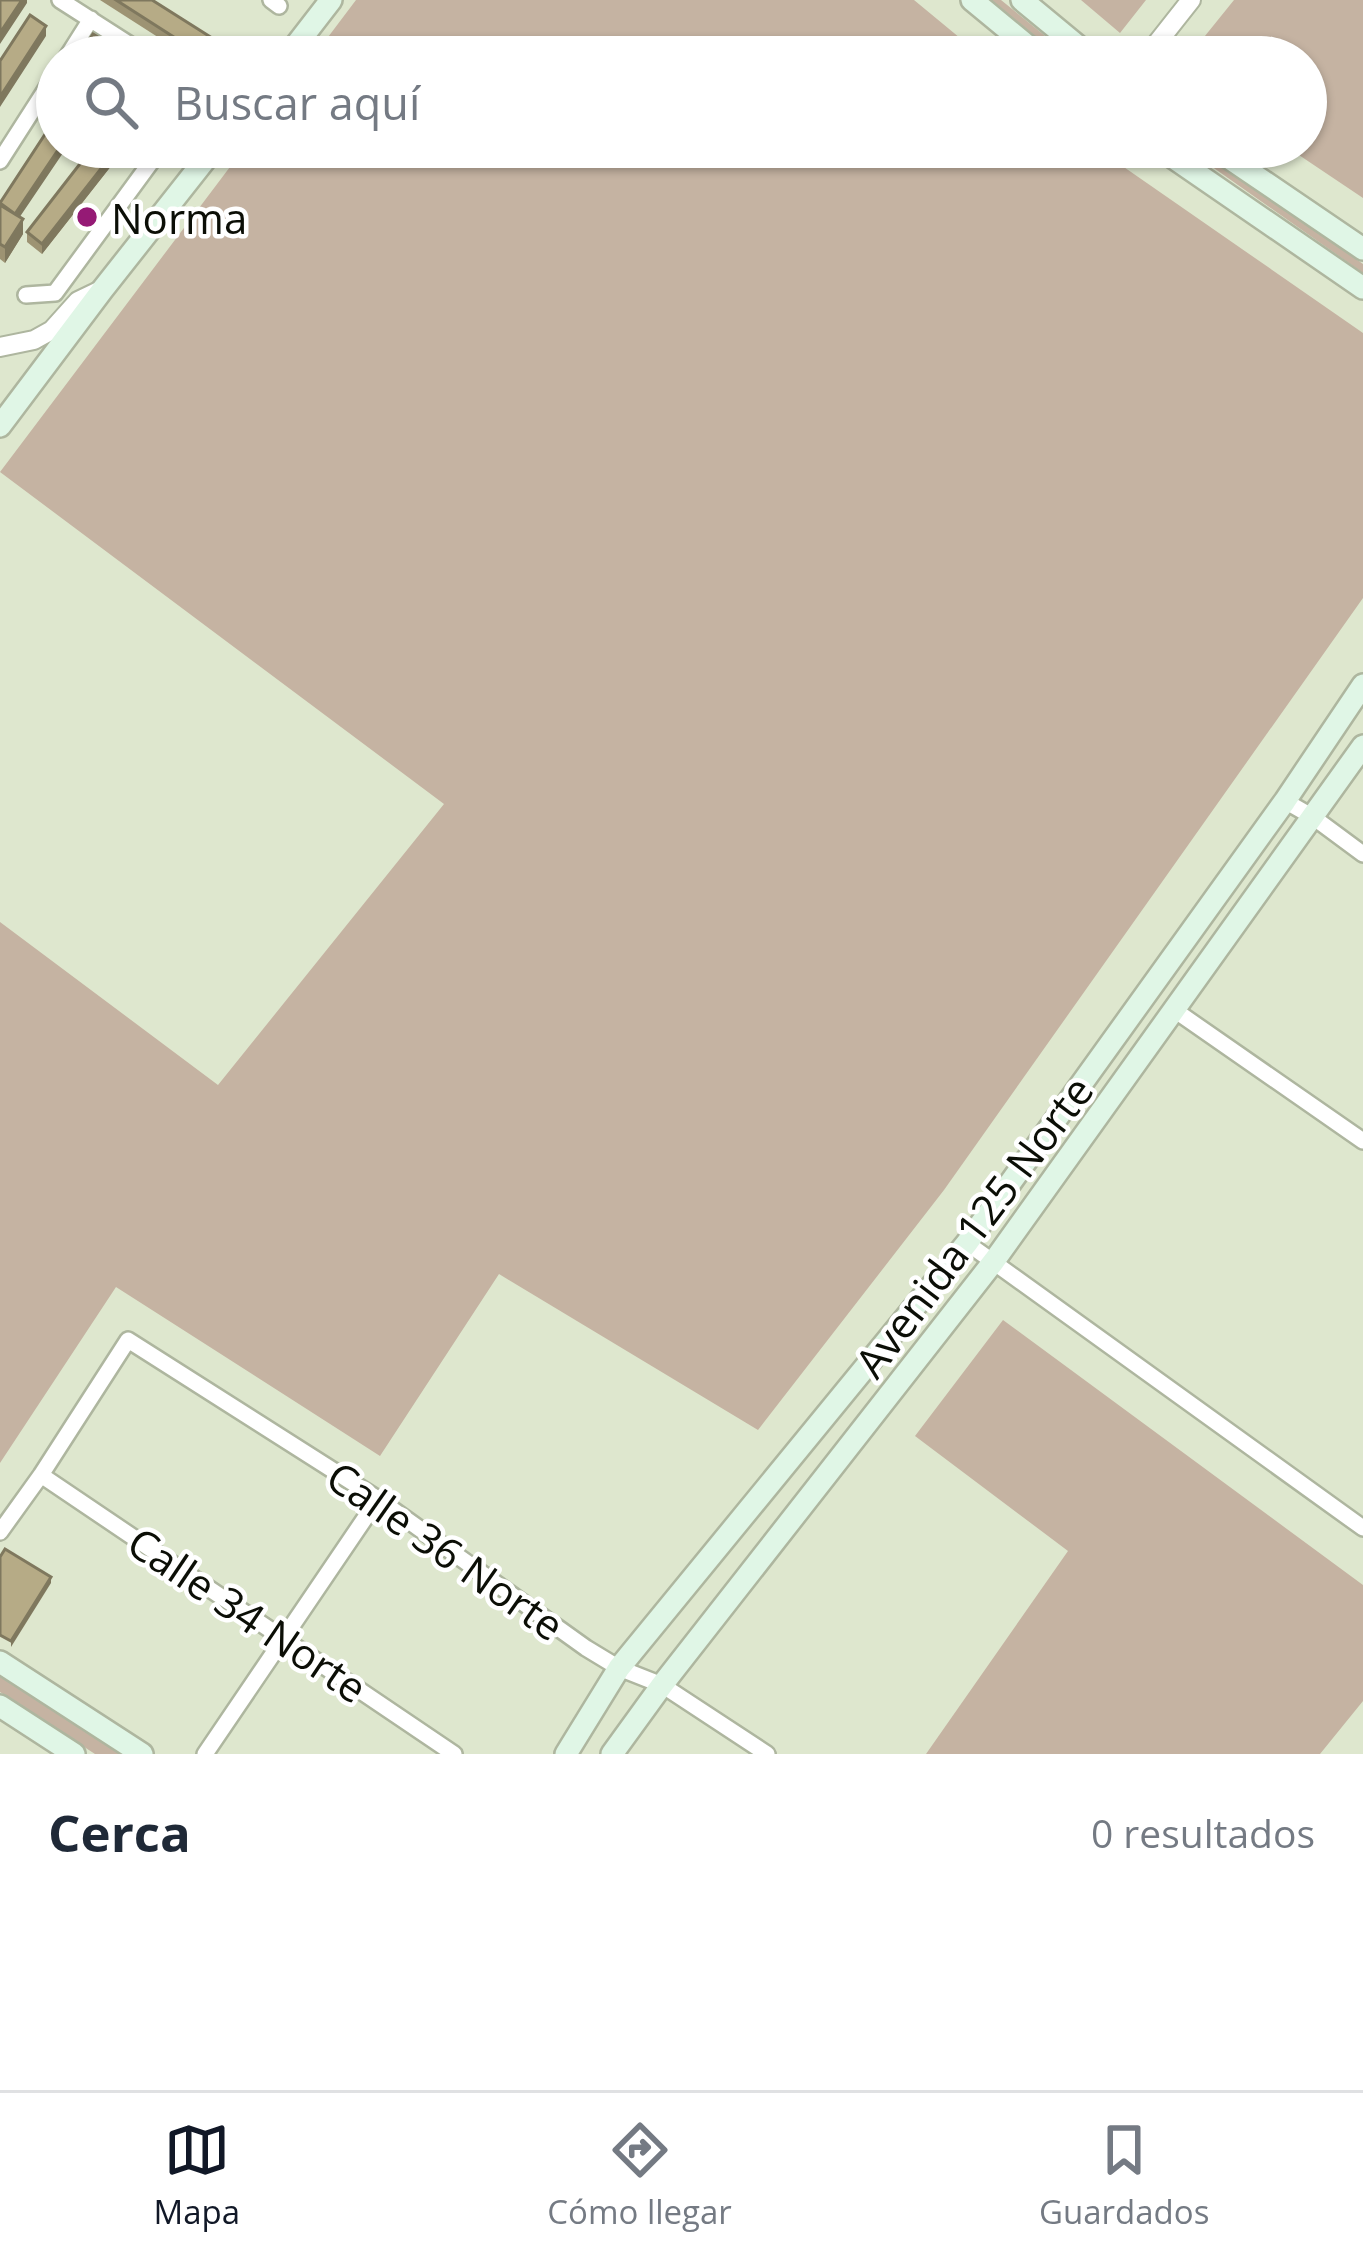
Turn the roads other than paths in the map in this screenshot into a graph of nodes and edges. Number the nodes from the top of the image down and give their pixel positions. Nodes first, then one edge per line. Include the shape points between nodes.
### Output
1 (60, 0) edge
2 (331, 0) edge
3 (972, 0) edge
4 (1022, 0) edge
5 (1191, 0) edge
6 (91, 19) junction
7 (80, 36) edge
8 (117, 36) edge
9 (303, 36) edge
10 (1016, 36) edge
11 (1066, 36) edge
12 (1163, 36) edge
13 (36, 105) edge
14 (0, 161) edge
15 (147, 168) edge
16 (199, 168) edge
17 (1189, 168) edge
18 (1244, 168) edge
19 (1363, 249) edge
20 (1363, 288) edge
21 (104, 289) junction
22 (26, 295) dead end
23 (0, 347) edge
24 (0, 427) edge
25 (1363, 685) edge
26 (1363, 746) edge
27 (1285, 801) junction
28 (1313, 817) junction
29 (1363, 854) edge
30 (1173, 1009) junction
31 (1363, 1141) edge
32 (967, 1244) junction
33 (994, 1261) junction
34 (41, 1475) junction
35 (378, 1499) junction
36 (1363, 1528) edge
37 (0, 1532) edge
38 (284, 1638) junction
39 (0, 1662) edge
40 (620, 1668) junction
41 (662, 1685) junction
42 (0, 1706) edge
43 (74, 1754) edge
44 (142, 1754) edge
45 (205, 1754) edge
46 (454, 1754) edge
47 (566, 1754) edge
48 (612, 1754) edge
49 (766, 1754) edge

1 - 6 street
2 - 9 main road
3 - 10 main road
4 - 11 main road
5 - 12 street
6 - 7 street
6 - 8 street
13 - 14 street
15 - 22 street via 55,293
16 - 21 main road
17 - 20 main road
18 - 19 main road
21 - 23 street via 78,301 52,330
21 - 24 main road
25 - 27 main road, Avenida 125 Norte
26 - 28 main road, Avenida 125 Norte
27 - 28 street
27 - 32 main road, Avenida 125 Norte
28 - 29 street
28 - 30 main road, Avenida 125 Norte
30 - 31 street
30 - 33 main road, Avenida 125 Norte
32 - 33 street
32 - 40 main road, Avenida 125 Norte
33 - 36 street
33 - 41 main road, Avenida 125 Norte
34 - 35 street, Calle 36 Norte via 128,1340
34 - 37 street
34 - 38 street, Calle 34 Norte
35 - 38 street
35 - 40 street, Calle 36 Norte
38 - 45 street
38 - 46 street, Calle 34 Norte
39 - 44 main road
40 - 41 street, Calle 36 Norte
40 - 47 main road, Avenida 125 Norte
41 - 48 main road, Avenida 125 Norte
41 - 49 street, Calle 36 Norte
42 - 43 main road

